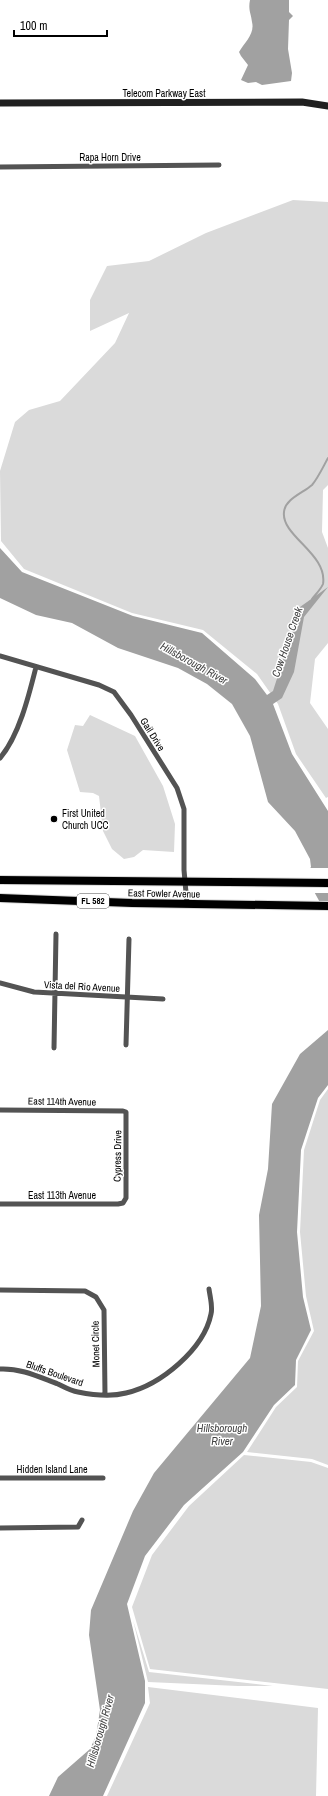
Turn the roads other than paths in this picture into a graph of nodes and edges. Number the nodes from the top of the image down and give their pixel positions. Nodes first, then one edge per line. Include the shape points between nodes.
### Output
1 (0, 103) edge
2 (328, 106) edge
3 (219, 166) dead end
4 (0, 167) edge
5 (0, 656) edge
6 (36, 667) junction
7 (0, 758) edge
8 (0, 880) edge
9 (186, 883) junction
10 (328, 883) edge
11 (0, 898) edge
12 (187, 904) junction
13 (328, 906) edge
14 (56, 934) dead end
15 (129, 939) dead end
16 (0, 983) edge
17 (56, 993) junction
18 (127, 997) junction
19 (163, 999) dead end
20 (126, 1045) dead end
21 (54, 1048) dead end
22 (0, 1110) edge
23 (123, 1111) joint
24 (123, 1203) joint
25 (0, 1204) edge
26 (209, 1289) dead end
27 (0, 1290) edge
28 (0, 1369) edge
29 (104, 1395) junction
30 (0, 1478) edge
31 (103, 1478) dead end
32 (82, 1520) dead end
33 (0, 1528) edge

1 - 2 street, Telecom Parkway East via 302,102
3 - 4 street, Rapa Horn Drive
5 - 6 street, Gail Drive
6 - 7 street via 9,747
6 - 9 street, Gail Drive via 99,685 114,692 131,715 174,784 184,809
8 - 9 main road, East Fowler Avenue / FL 582
9 - 10 main road, East Fowler Avenue / FL 582
9 - 12 street, Gail Drive
11 - 12 main road, East Fowler Avenue / FL 582
12 - 13 main road, East Fowler Avenue / FL 582
14 - 17 street
15 - 18 street
16 - 17 street, Vista del Rio Avenue via 24,990
17 - 18 street, Vista del Rio Avenue
17 - 21 street
18 - 19 street, Vista del Rio Avenue
18 - 20 street
22 - 23 street, East 114th Avenue
23 - 24 street, Cypress Drive via 126,1112 126,1198
24 - 25 street, East 113th Avenue
26 - 29 street, Bluffs Boulevard via 212,1313 204,1334 191,1352 160,1379 126,1394
27 - 29 street, Monet Circle via 85,1291 96,1297 104,1310
28 - 29 street, Bluffs Boulevard via 17,1370 37,1376 76,1392
30 - 31 street, Hidden Island Lane
32 - 33 street via 78,1527

